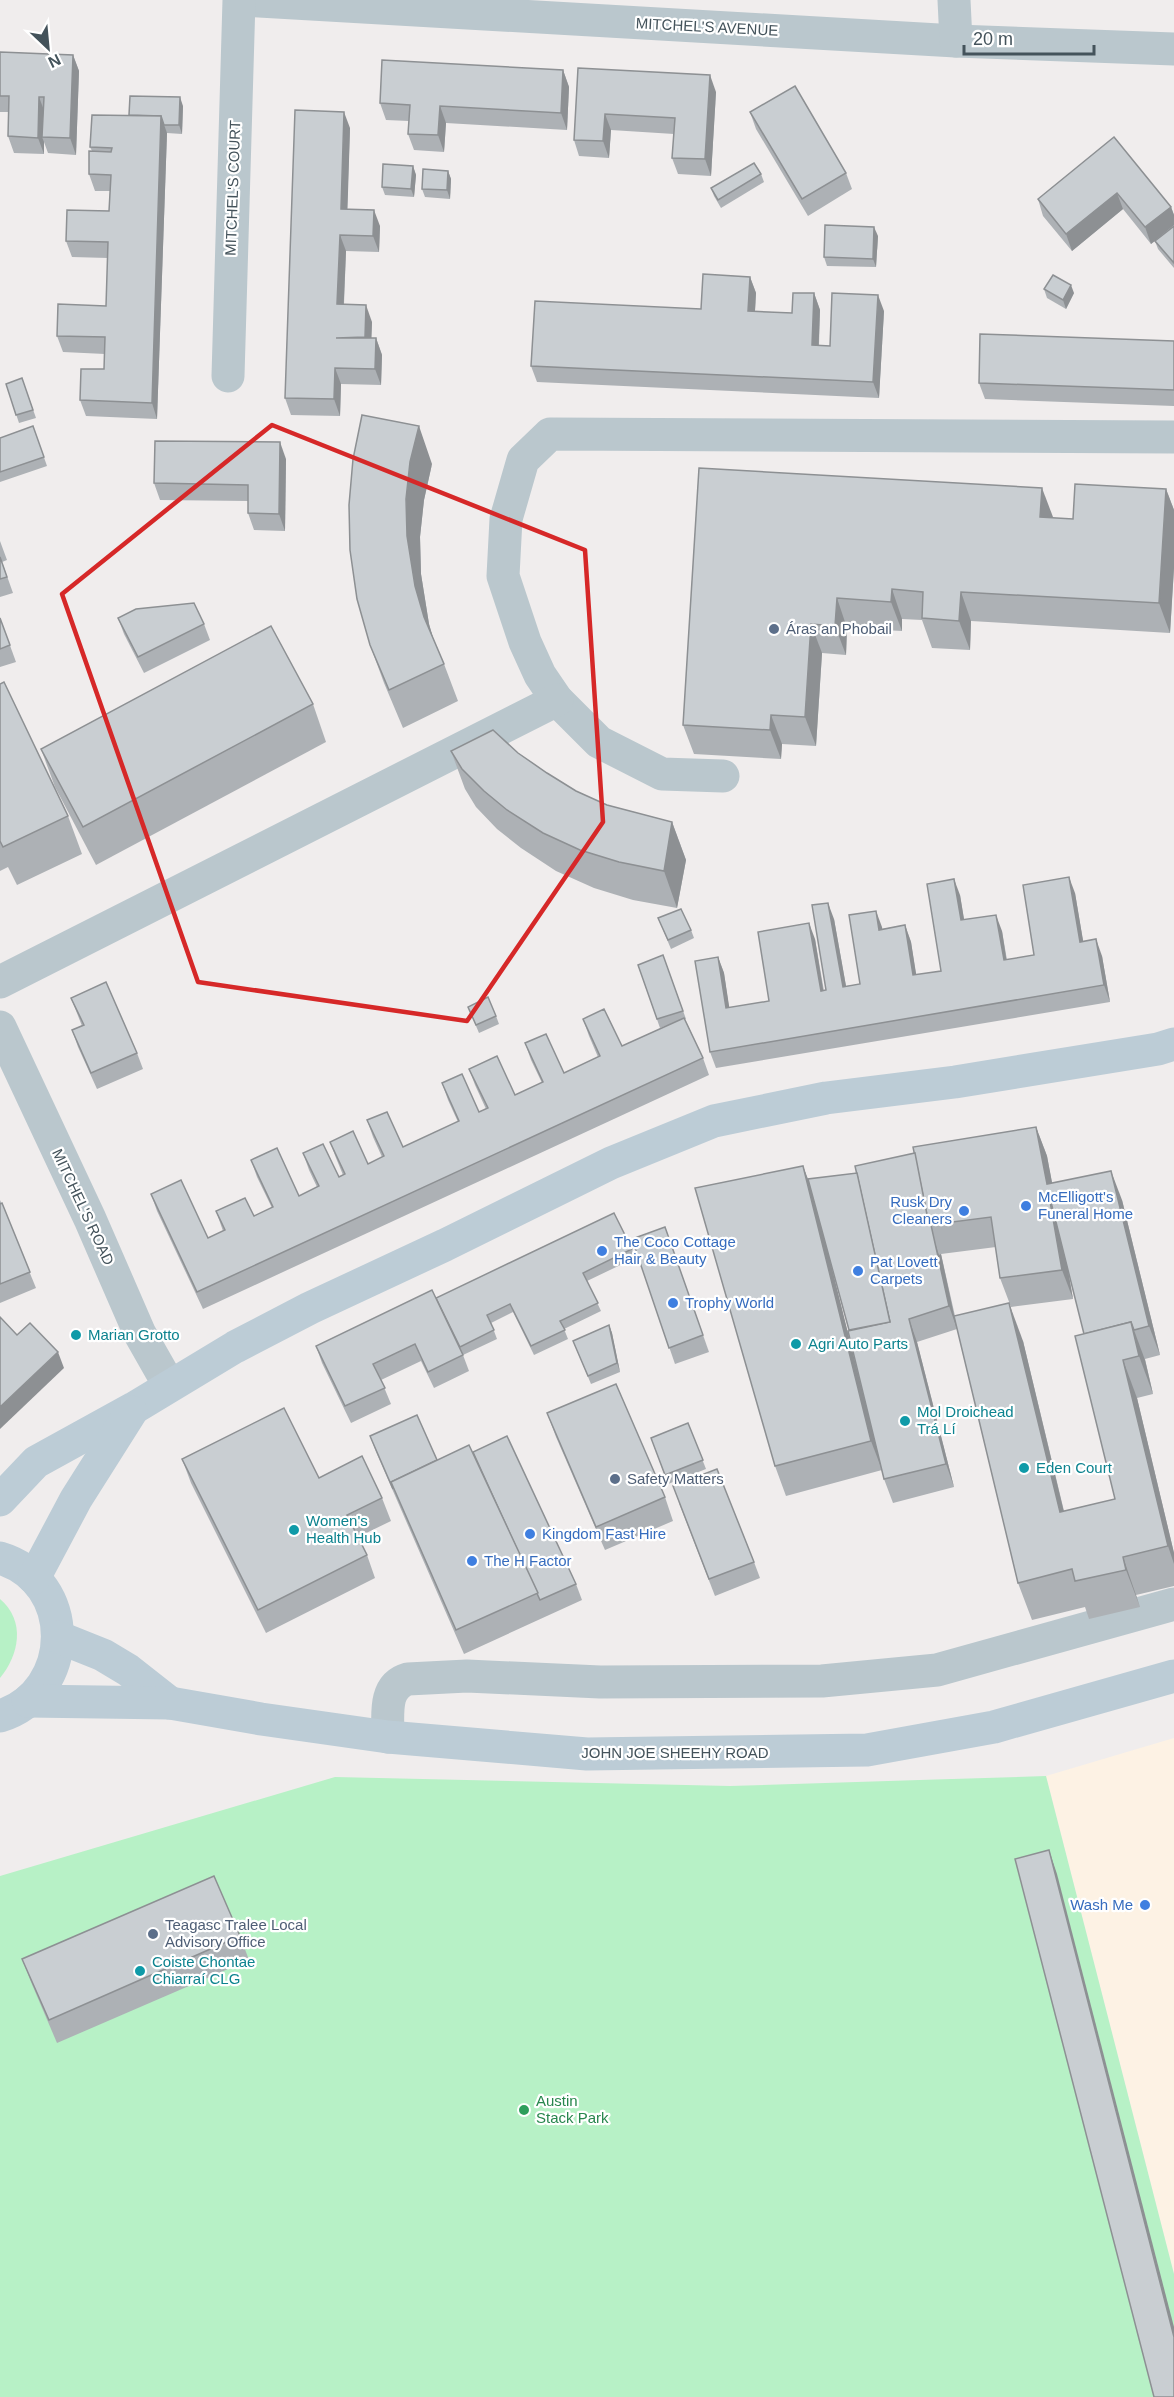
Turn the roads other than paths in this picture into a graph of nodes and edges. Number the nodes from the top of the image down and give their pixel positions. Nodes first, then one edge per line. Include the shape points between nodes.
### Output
1 (239, 0) edge
2 (954, 0) edge
3 (956, 41) junction
4 (1174, 49) edge
5 (228, 376) dead end
6 (1174, 437) edge
7 (557, 700) junction
8 (723, 776) dead end
9 (0, 982) edge
10 (0, 1027) edge
11 (1166, 1047) edge
12 (169, 1385) junction
13 (134, 1408) junction
14 (0, 1500) edge
15 (0, 1558) edge
16 (33, 1578) junction
17 (1174, 1604) edge
18 (58, 1637) junction
19 (1174, 1676) edge
20 (170, 1703) junction
21 (14, 1708) edge
22 (388, 1737) junction

1 - 3 street, MITCHEL'S AVENUE
1 - 5 street, MITCHEL'S COURT
2 - 3 street
3 - 4 street, MITCHEL'S AVENUE
6 - 7 street via 550,434 523,460 506,519 503,576 525,642
7 - 8 street via 599,742 662,774
7 - 9 street
10 - 12 street, MITCHEL'S ROAD via 140,1334
11 - 12 main road via 955,1082 826,1098 714,1121 610,1163 310,1308
12 - 13 main road
13 - 14 main road via 36,1462
13 - 16 main road via 76,1499
15 - 16 main road
16 - 18 main road via 53,1607
17 - 22 street via 937,1670 822,1681 600,1682 467,1676 408,1679 393,1688 388,1703
18 - 20 main road, JOHN JOE SHEEHY ROAD via 128,1670
18 - 21 main road via 47,1679
19 - 22 main road, JOHN JOE SHEEHY ROAD via 994,1727 867,1750 587,1754
20 - 21 main road, JOHN JOE SHEEHY ROAD
20 - 22 main road, JOHN JOE SHEEHY ROAD

